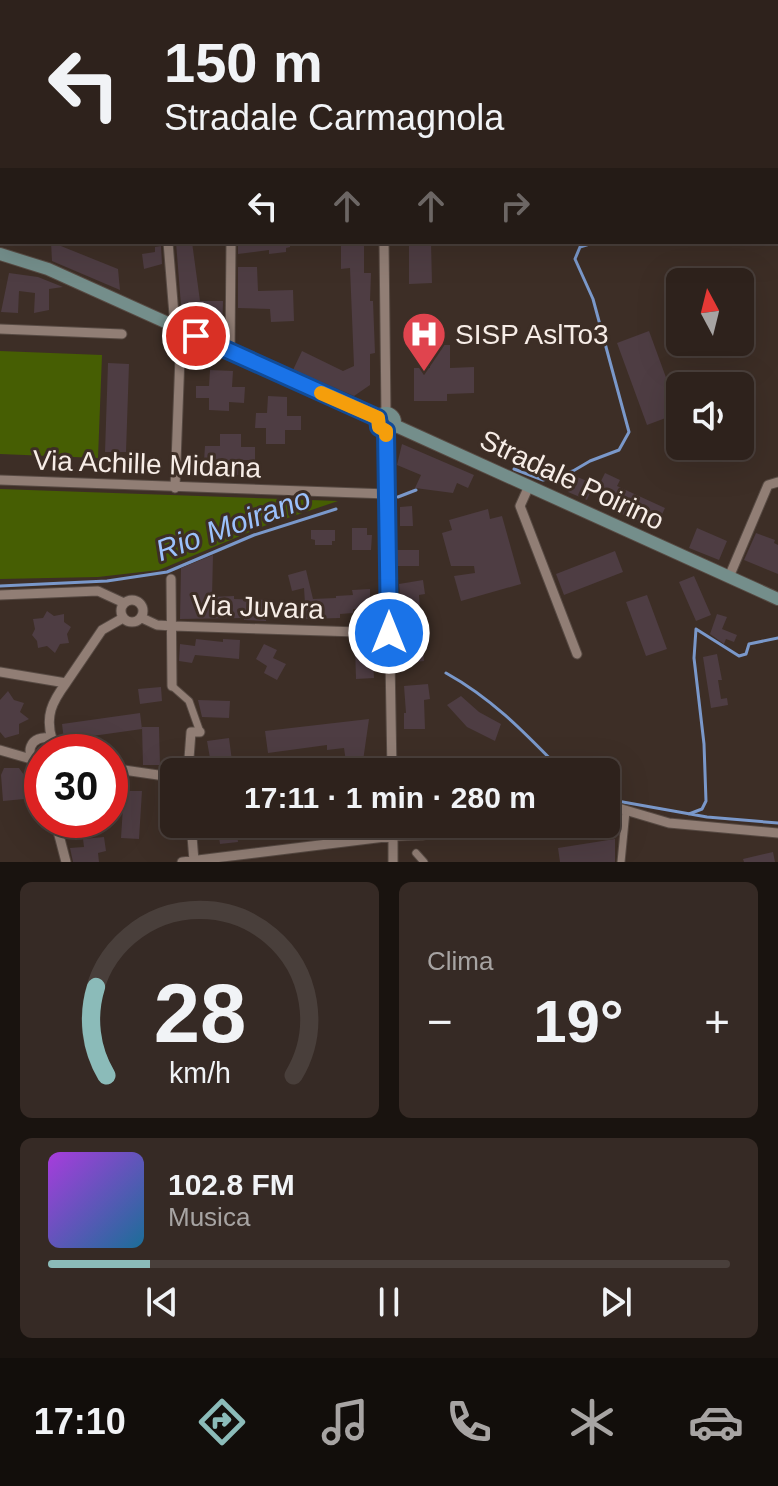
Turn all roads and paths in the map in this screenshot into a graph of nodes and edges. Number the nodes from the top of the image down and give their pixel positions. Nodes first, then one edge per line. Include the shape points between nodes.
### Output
1 (168, 244) edge
2 (231, 244) edge
3 (384, 244) edge
4 (0, 254) edge
5 (178, 328) junction
6 (0, 329) edge
7 (122, 334) dead end
8 (230, 351) junction
9 (382, 416) junction
10 (390, 428) junction
11 (0, 480) edge
12 (778, 482) edge
13 (529, 486) junction
14 (175, 488) junction
15 (388, 494) junction
16 (729, 577) junction
17 (171, 579) dead end
18 (0, 595) edge
19 (778, 599) edge
20 (124, 603) junction
21 (123, 618) junction
22 (142, 618) junction
23 (173, 626) junction
24 (389, 633) junction
25 (577, 654) dead end
26 (0, 672) edge
27 (66, 683) junction
28 (172, 686) joint
29 (200, 732) joint
30 (48, 734) edge
31 (5, 751) edge
32 (188, 758) edge
33 (392, 758) edge
34 (24, 759) edge
35 (128, 771) edge
36 (160, 775) edge
37 (620, 810) edge
38 (626, 811) junction
39 (778, 833) edge
40 (60, 838) edge
41 (192, 838) edge
42 (377, 838) edge
43 (393, 838) edge
44 (416, 853) dead end
45 (194, 861) edge
46 (66, 862) edge
47 (182, 862) edge
48 (393, 862) edge
49 (424, 862) edge
50 (621, 862) edge

1 - 5 street
2 - 8 street
3 - 9 street
4 - 5 main road via 48,269
5 - 8 main road
5 - 14 street
6 - 7 street
8 - 9 main road
9 - 10 main road via 379,427
10 - 13 main road, Stradale Poirino
10 - 15 street
11 - 14 street, Via Achille Midana
12 - 16 street via 768,485
13 - 16 main road, Stradale Poirino
13 - 25 street via 520,506
14 - 15 street, Via Achille Midana
15 - 24 street
16 - 19 main road, Stradale Poirino
17 - 23 street, Via Juvara
18 - 20 street via 98,591
20 - 21 street
20 - 22 street via 138,601
21 - 22 street via 132,623
21 - 27 street via 102,630
22 - 23 street, Via Juvara
23 - 24 street, Via Juvara
23 - 28 street, Via Juvara
24 - 33 street
26 - 27 street
27 - 30 street via 52,703
28 - 29 street via 189,701
29 - 32 street via 191,732
31 - 34 street
35 - 36 street
37 - 38 street
38 - 39 street via 669,823
38 - 50 street
40 - 46 street
41 - 45 street
42 - 45 street
43 - 48 street
44 - 49 street
45 - 47 street

